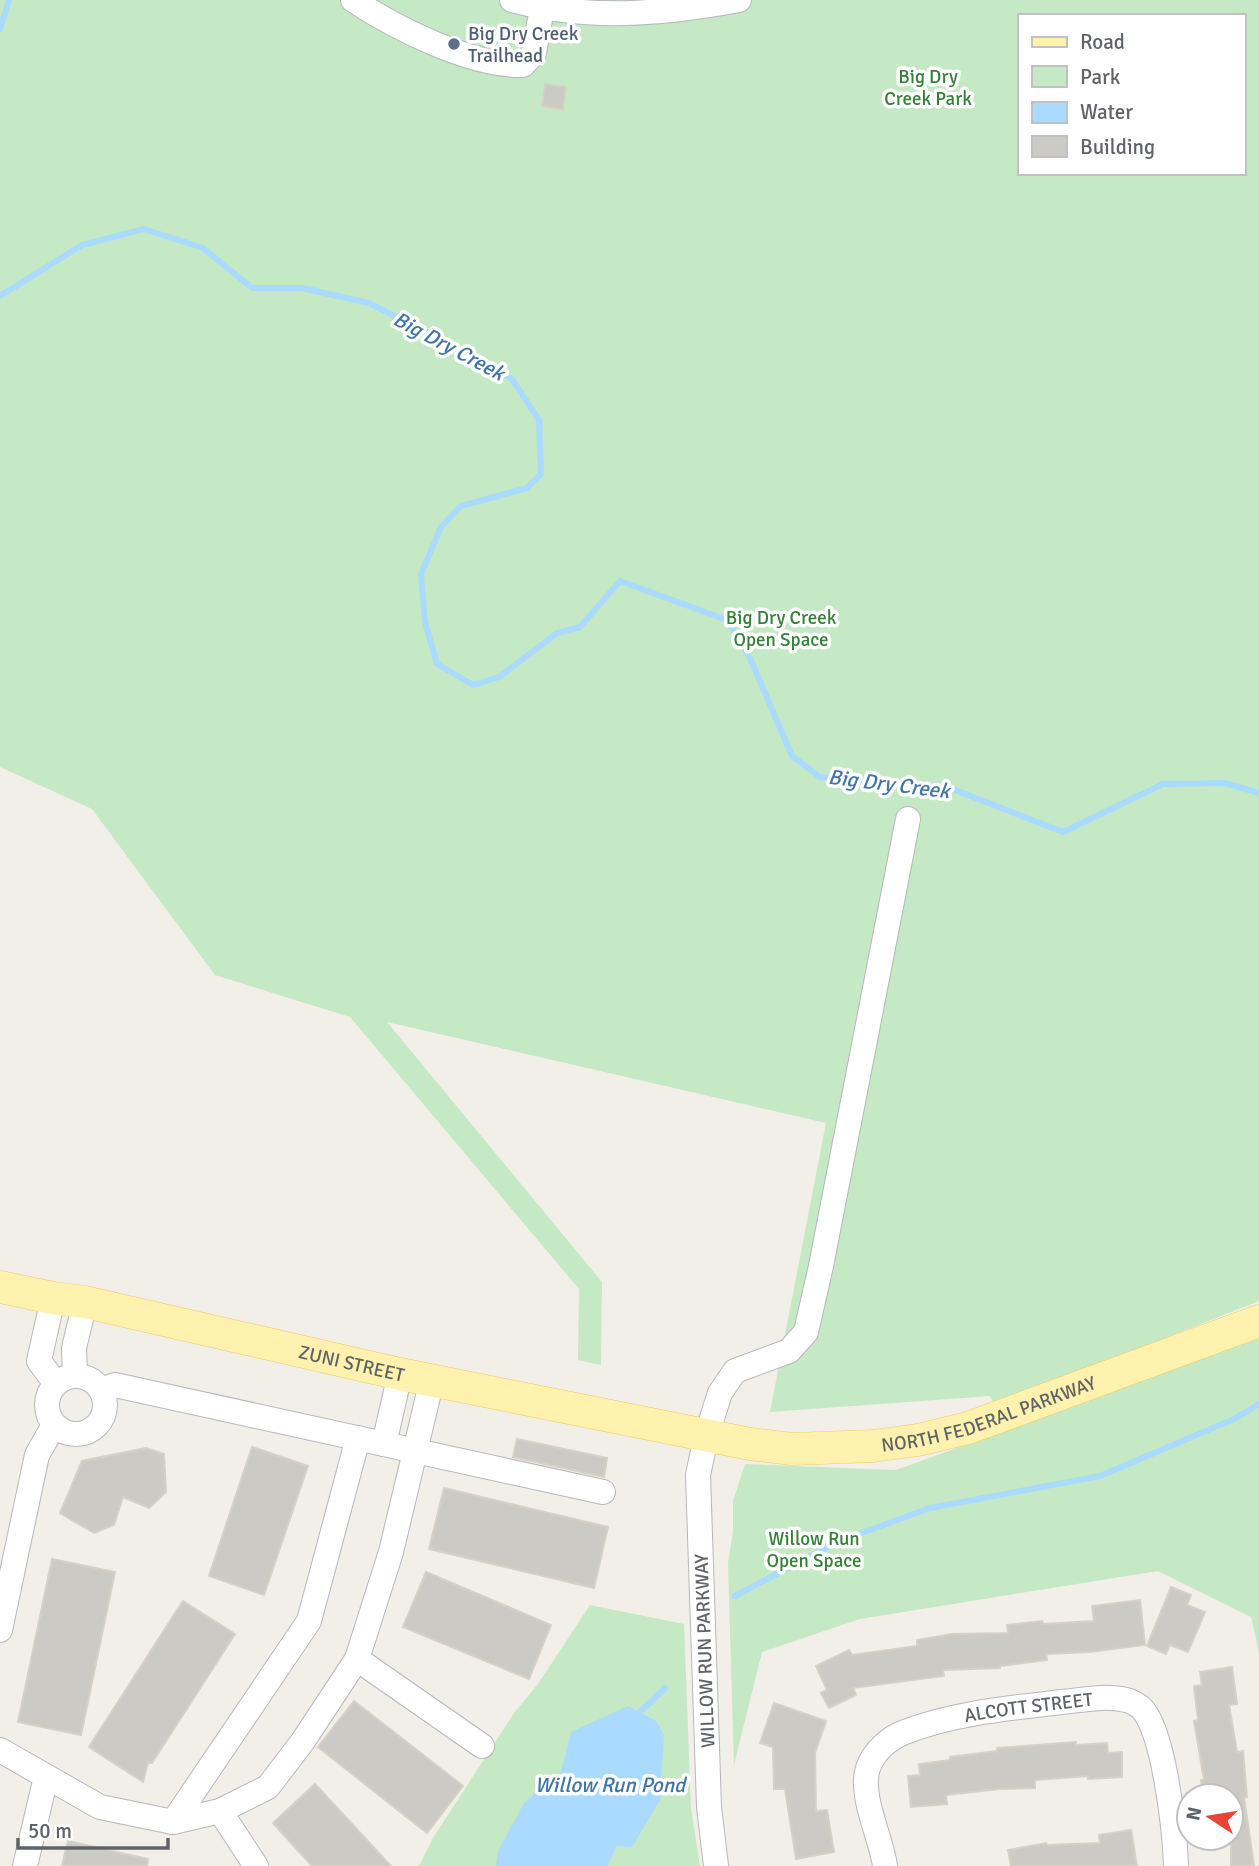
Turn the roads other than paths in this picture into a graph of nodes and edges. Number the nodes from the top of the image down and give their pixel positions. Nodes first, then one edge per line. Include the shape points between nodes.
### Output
1 (353, 0) edge
2 (512, 0) edge
3 (739, 0) edge
4 (542, 8) junction
5 (908, 819) dead end
6 (0, 1287) edge
7 (53, 1298) junction
8 (85, 1302) junction
9 (1259, 1321) edge
10 (400, 1374) junction
11 (66, 1380) junction
12 (432, 1380) junction
13 (101, 1390) junction
14 (54, 1425) junction
15 (706, 1437) junction
16 (358, 1438) junction
17 (384, 1444) junction
18 (415, 1452) junction
19 (603, 1492) dead end
20 (0, 1630) edge
21 (357, 1658) junction
22 (482, 1746) dead end
23 (0, 1750) edge
24 (46, 1777) junction
25 (220, 1811) junction
26 (173, 1822) junction
27 (25, 1866) edge
28 (256, 1866) edge
29 (716, 1866) edge
30 (885, 1866) edge
31 (1176, 1866) edge

1 - 4 street via 424,38 506,66 523,65 534,53
2 - 4 street
3 - 4 street via 622,15
5 - 15 street, WILLOW RUN PARKWAY via 806,1332 789,1351 735,1371 720,1393
6 - 7 main road, ZUNI STREET
7 - 8 main road, ZUNI STREET
7 - 11 street via 39,1361
8 - 10 main road, ZUNI STREET
8 - 11 street
9 - 15 main road, NORTH FEDERAL PARKWAY via 1017,1411 918,1440 792,1449
10 - 12 main road, ZUNI STREET
10 - 17 street
11 - 13 street via 94,1382
11 - 14 street via 47,1402
12 - 15 main road, ZUNI STREET
12 - 18 street
13 - 14 street via 105,1410 87,1433 66,1433
13 - 16 street via 115,1385
14 - 20 street via 37,1455
15 - 29 street, WILLOW RUN PARKWAY via 698,1475 709,1808
16 - 17 street
16 - 26 street via 309,1621
17 - 18 street
18 - 19 street
18 - 21 street via 391,1552
21 - 22 street
21 - 25 street via 268,1787
23 - 24 street
24 - 26 street via 100,1808
24 - 27 street
25 - 26 street
25 - 28 street
30 - 31 street, ALCOTT STREET via 864,1787 875,1753 889,1741 945,1720 1099,1698 1129,1700 1148,1717 1162,1756

